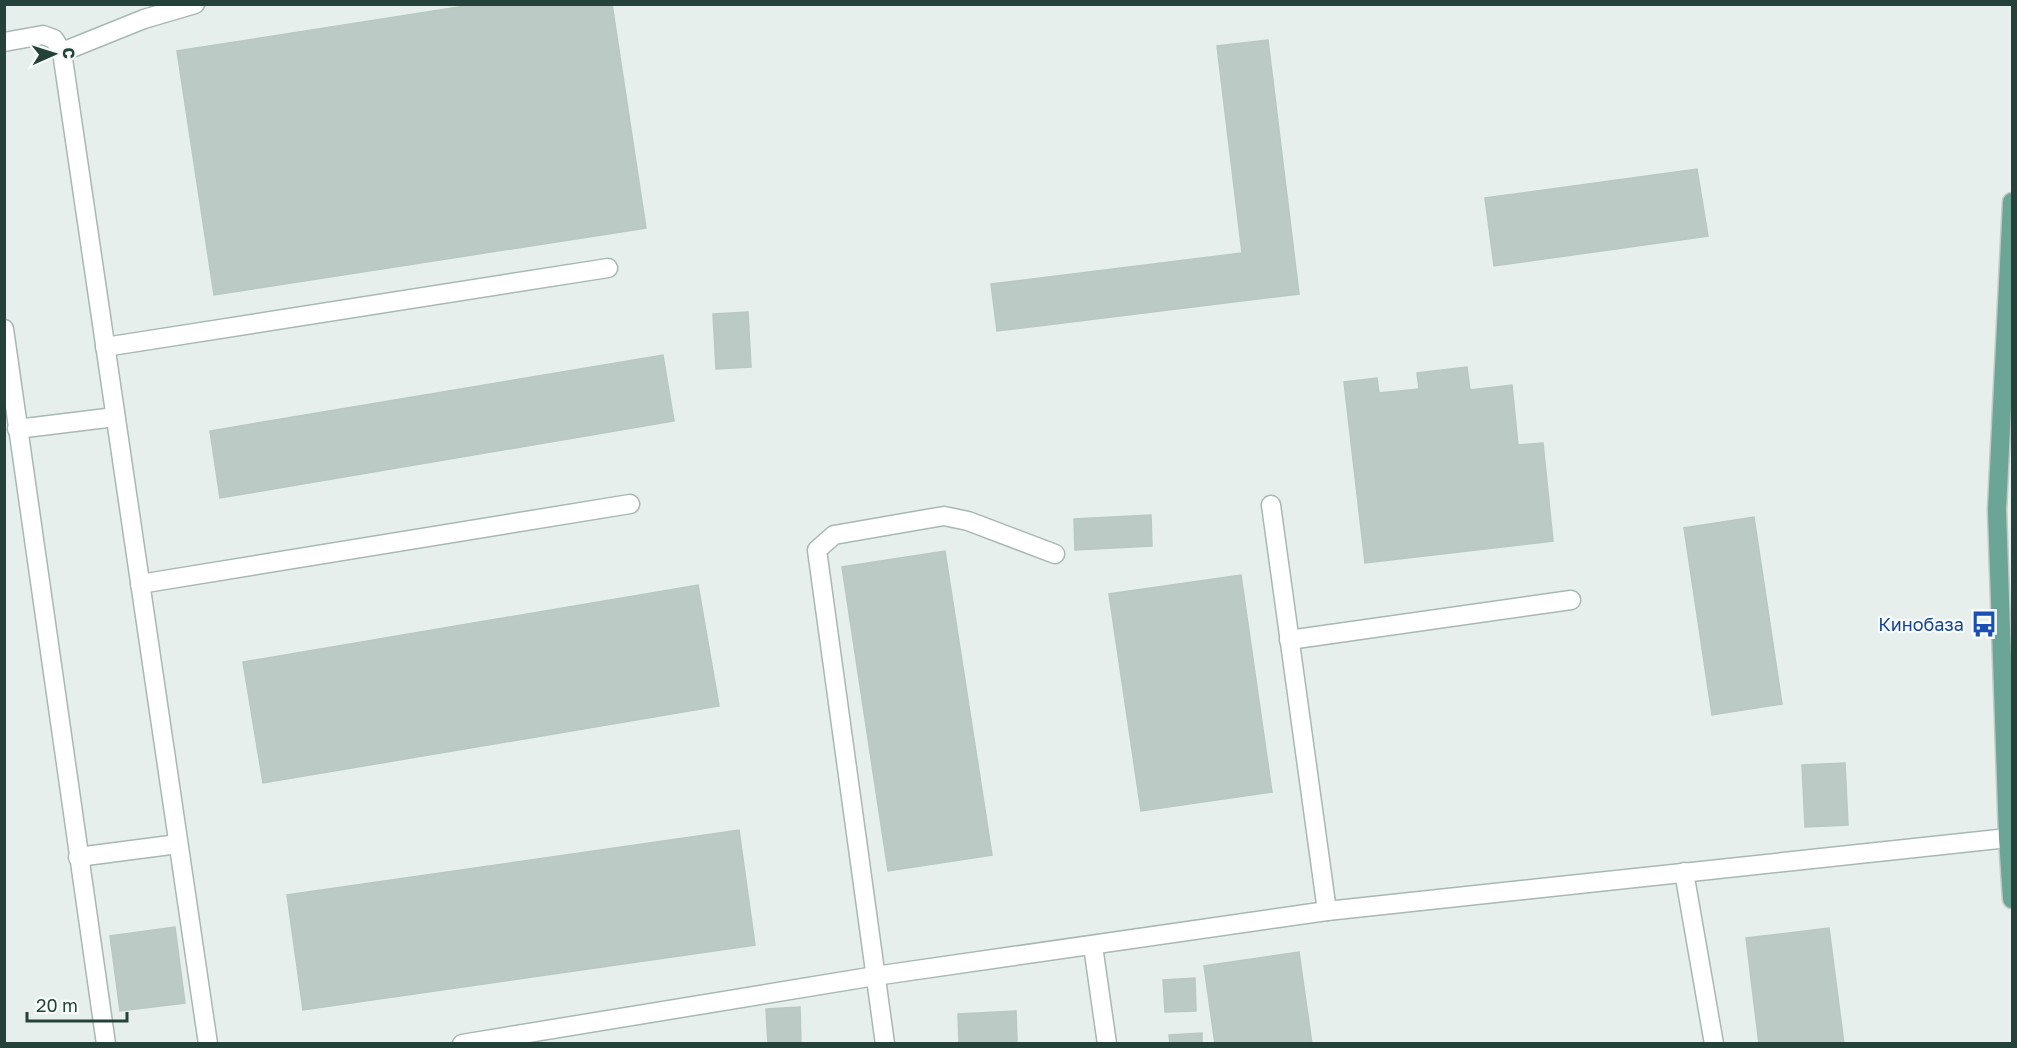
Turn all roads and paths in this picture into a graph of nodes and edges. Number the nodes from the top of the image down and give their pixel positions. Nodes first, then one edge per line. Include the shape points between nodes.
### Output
1 (195, 4) edge
2 (4, 42) edge
3 (62, 52) junction
4 (2013, 202) edge
5 (609, 268) dead end
6 (4, 329) edge
7 (105, 347) junction
8 (115, 417) junction
9 (17, 429) junction
10 (630, 504) dead end
11 (1271, 505) dead end
12 (1055, 555) dead end
13 (140, 584) junction
14 (1571, 600) dead end
15 (1289, 640) junction
16 (2008, 838) junction
17 (178, 844) junction
18 (78, 856) junction
19 (1684, 872) junction
20 (2013, 899) edge
21 (1327, 911) junction
22 (1093, 946) junction
23 (875, 976) junction
24 (106, 1044) edge
25 (208, 1044) edge
26 (462, 1044) edge
27 (885, 1044) edge
28 (1107, 1044) edge
29 (1714, 1044) edge

1 - 3 lane via 144,19
2 - 3 lane via 43,34 54,39
3 - 7 lane
4 - 16 main road via 1997,510
5 - 7 lane
6 - 9 lane
7 - 8 lane
8 - 9 lane
8 - 13 lane
9 - 18 lane
10 - 13 lane
11 - 15 lane
12 - 23 lane via 968,520 944,516 834,535 816,550
13 - 17 lane
14 - 15 lane
15 - 21 lane
16 - 19 lane
16 - 20 main road
17 - 18 lane
17 - 25 lane
18 - 24 lane
19 - 21 lane
19 - 29 lane
21 - 22 lane
22 - 23 lane
22 - 28 lane
23 - 26 lane
23 - 27 lane

